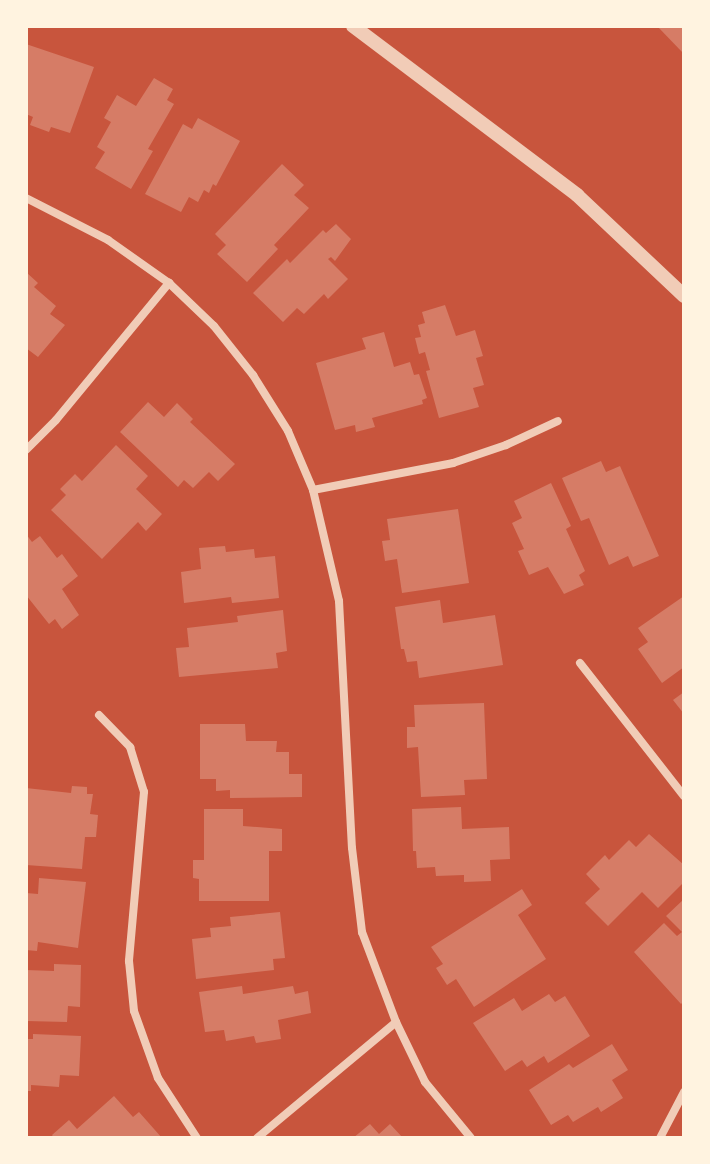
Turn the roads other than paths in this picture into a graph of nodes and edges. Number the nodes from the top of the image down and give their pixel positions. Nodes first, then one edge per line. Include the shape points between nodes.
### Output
1 (353, 26) edge
2 (26, 198) edge
3 (169, 283) junction
4 (684, 296) edge
5 (558, 421) dead end
6 (26, 450) edge
7 (313, 490) junction
8 (580, 663) dead end
9 (99, 715) dead end
10 (684, 796) edge
11 (396, 1022) junction
12 (684, 1092) edge
13 (197, 1138) edge
14 (257, 1138) edge
15 (471, 1138) edge
16 (660, 1138) edge

1 - 4 street via 577,195
2 - 3 street via 108,240
3 - 6 street
3 - 7 street via 214,326 253,375 288,431
5 - 7 street via 453,463
7 - 11 street via 339,601 352,848 362,932
8 - 10 street
9 - 13 street via 130,747 144,792 129,961 134,1011 158,1078
11 - 14 street
11 - 15 street via 425,1082
12 - 16 street

